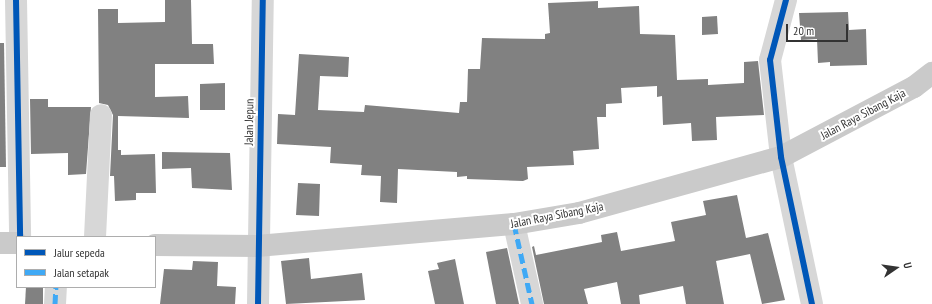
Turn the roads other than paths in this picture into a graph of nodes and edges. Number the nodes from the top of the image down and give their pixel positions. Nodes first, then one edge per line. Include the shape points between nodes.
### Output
1 (16, 0) edge
2 (263, 0) edge
3 (786, 0) edge
4 (932, 74) edge
5 (101, 115) dead end
6 (781, 156) junction
7 (514, 224) junction
8 (20, 236) edge
9 (95, 236) edge
10 (0, 243) edge
11 (16, 243) edge
12 (156, 244) edge
13 (257, 246) junction
14 (56, 288) edge
15 (55, 304) edge
16 (258, 304) edge
17 (532, 304) edge
18 (812, 304) edge

1 - 8 street
2 - 13 street, Jalan Jepun
3 - 6 street via 770,60
4 - 6 main road, Jalan Raya Sibang Kaja via 914,87
5 - 9 street
6 - 7 main road, Jalan Raya Sibang Kaja via 579,213
6 - 18 street
7 - 13 main road, Jalan Raya Sibang Kaja
7 - 17 street
10 - 11 main road
12 - 13 main road, Jalan Raya Sibang Kaja
13 - 16 street, Jalan Jepun
14 - 15 street

